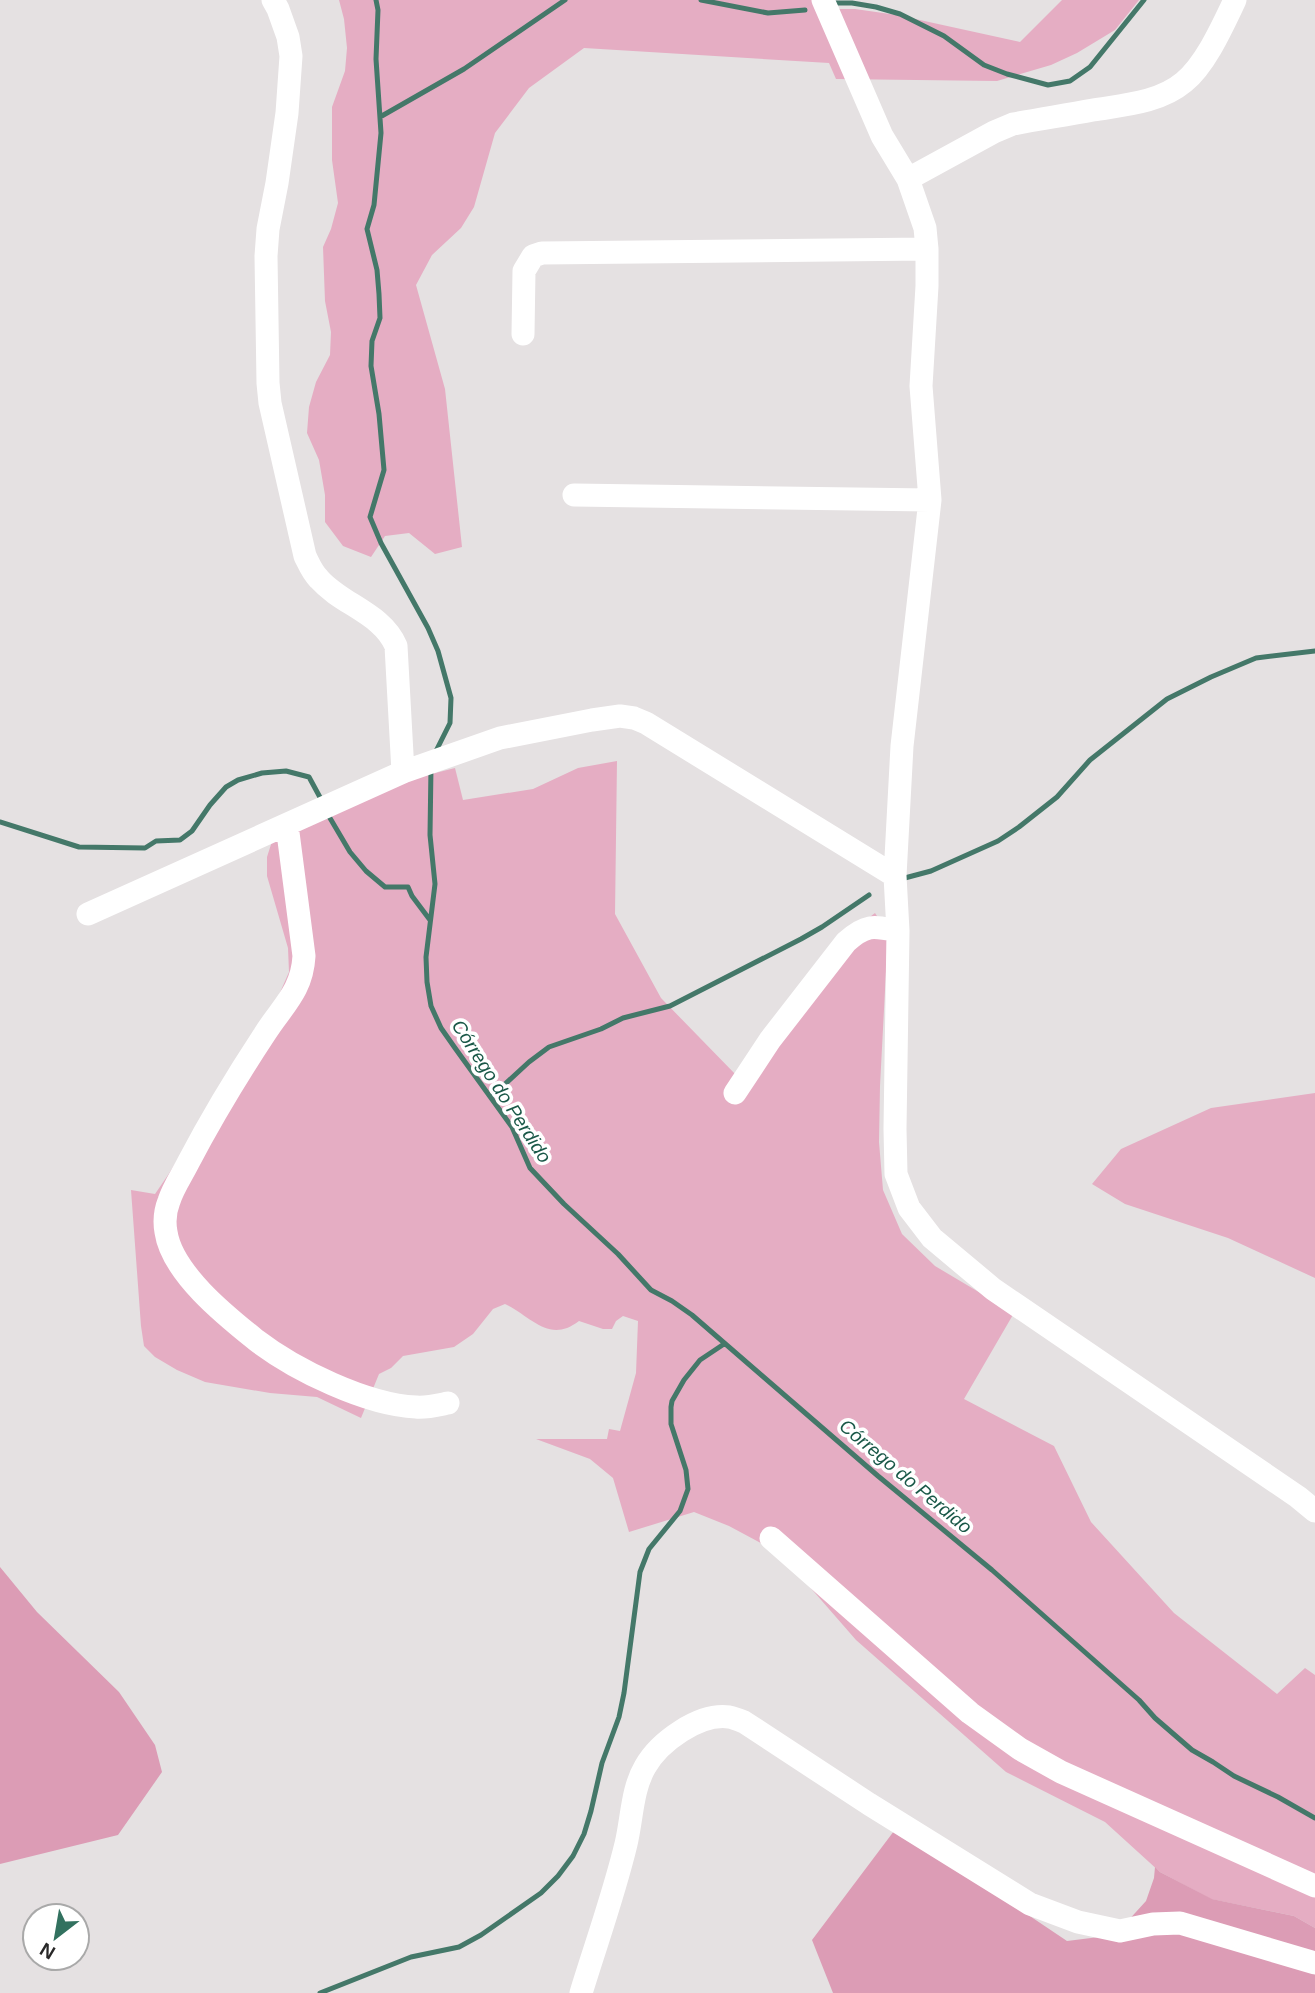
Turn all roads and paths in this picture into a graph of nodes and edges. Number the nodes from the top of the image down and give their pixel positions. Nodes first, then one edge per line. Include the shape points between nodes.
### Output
1 (273, 0) edge
2 (823, 0) edge
3 (1235, 0) edge
4 (908, 179) junction
5 (927, 249) junction
6 (523, 334) dead end
7 (574, 495) dead end
8 (930, 500) junction
9 (402, 772) junction
10 (287, 825) junction
11 (895, 876) junction
12 (88, 914) dead end
13 (898, 931) junction
14 (735, 1093) dead end
15 (448, 1403) dead end
16 (1315, 1511) edge
17 (771, 1538) dead end
18 (1315, 1886) edge
19 (1315, 1963) edge
20 (581, 1993) edge

1 - 9 street via 288,37 290,56 287,113 266,256 270,403 311,569 320,581 381,623 396,646
2 - 4 street via 882,136
3 - 4 street via 1216,39 1185,82 1149,100 1013,124
4 - 5 street via 925,228
5 - 6 street via 542,253 533,256 524,271
5 - 8 street via 921,386
7 - 8 street
8 - 11 street via 902,746
9 - 10 street
9 - 11 street via 500,738 592,720 634,718
10 - 12 street
10 - 15 street via 304,956 299,986 265,1033 193,1154 169,1199 166,1234 172,1252 216,1308 278,1355 377,1400 417,1407
11 - 13 street
13 - 14 street via 873,926 846,942
13 - 16 street via 896,1174 909,1208 932,1238 993,1289
17 - 18 street via 970,1713 1020,1749
19 - 20 street via 1180,1923 1120,1931 1030,1904 744,1722 728,1717 708,1718 680,1731 644,1768

